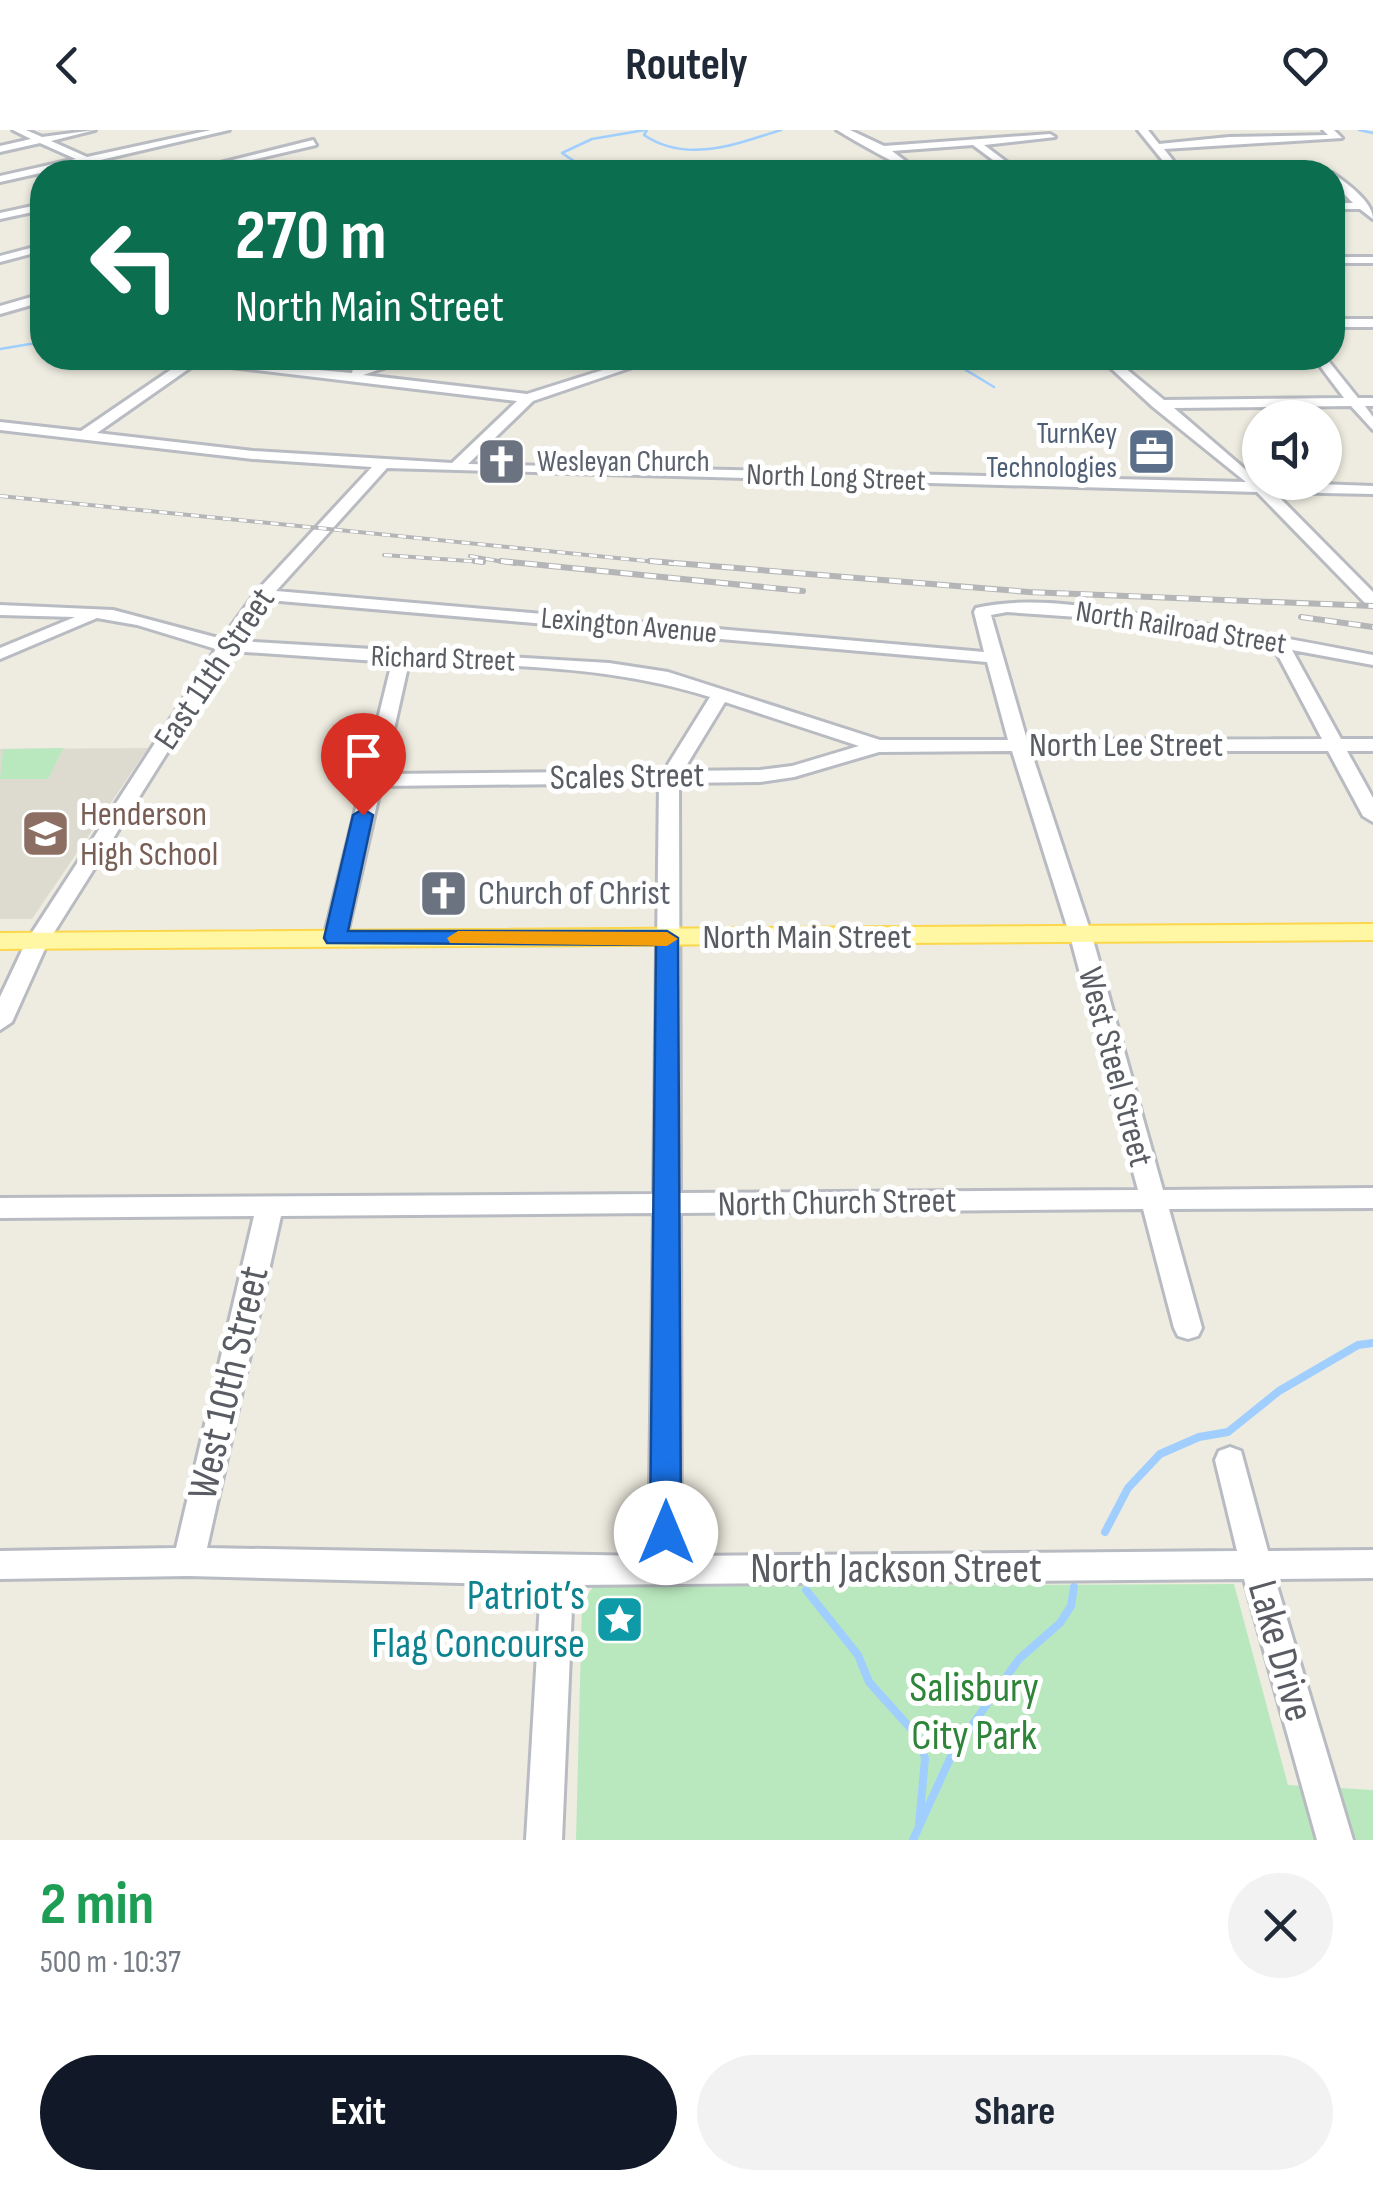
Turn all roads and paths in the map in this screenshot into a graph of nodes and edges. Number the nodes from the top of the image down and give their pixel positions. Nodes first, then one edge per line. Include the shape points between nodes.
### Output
1 (18, 130) edge
2 (90, 130) edge
3 (224, 130) edge
4 (842, 130) edge
5 (1144, 130) edge
6 (1196, 130) edge
7 (1328, 130) edge
8 (1050, 137) dead end
9 (40, 140) junction
10 (1212, 141) junction
11 (974, 142) junction
12 (313, 143) dead end
13 (1157, 148) junction
14 (0, 149) edge
15 (883, 149) junction
16 (82, 160) edge
17 (89, 160) edge
18 (240, 160) edge
19 (898, 160) edge
20 (999, 160) edge
21 (1167, 160) edge
22 (30, 173) edge
23 (0, 179) edge
24 (1345, 188) edge
25 (1345, 206) edge
26 (1364, 206) junction
27 (30, 210) edge
28 (0, 216) edge
29 (1373, 216) edge
30 (30, 251) edge
31 (0, 259) edge
32 (1345, 260) edge
33 (1373, 260) edge
34 (30, 301) edge
35 (0, 310) edge
36 (1373, 322) edge
37 (1345, 323) edge
38 (179, 370) edge
39 (297, 370) edge
40 (368, 370) edge
41 (616, 370) edge
42 (1120, 370) edge
43 (1330, 370) edge
44 (348, 376) junction
45 (528, 398) junction
46 (1355, 402) junction
47 (1373, 402) edge
48 (1158, 404) junction
49 (0, 426) edge
50 (1373, 426) edge
51 (82, 437) junction
52 (384, 464) junction
53 (456, 468) junction
54 (1242, 471) edge
55 (1242, 488) edge
56 (1342, 490) edge
57 (1373, 490) edge
58 (1275, 500) edge
59 (263, 594) junction
60 (1373, 601) edge
61 (989, 608) joint
62 (0, 610) edge
63 (94, 614) junction
64 (1280, 643) junction
65 (226, 646) junction
66 (0, 654) edge
67 (996, 658) junction
68 (401, 660) junction
69 (1373, 660) edge
70 (722, 694) junction
71 (1018, 745) junction
72 (1373, 745) edge
73 (878, 746) junction
74 (1336, 746) junction
75 (668, 778) junction
76 (371, 780) junction
77 (1373, 816) edge
78 (1373, 932) edge
79 (1081, 936) junction
80 (335, 938) junction
81 (667, 938) junction
82 (0, 942) edge
83 (37, 942) junction
84 (0, 1022) edge
85 (1150, 1198) junction
86 (1373, 1198) edge
87 (270, 1205) junction
88 (667, 1206) junction
89 (0, 1208) edge
90 (1188, 1328) dead end
91 (1230, 1460) dead end
92 (188, 1562) junction
93 (1373, 1564) edge
94 (0, 1565) edge
95 (1256, 1566) junction
96 (666, 1570) junction
97 (558, 1571) junction
98 (544, 1840) edge
99 (1335, 1840) edge

1 - 9 street
2 - 9 street
3 - 17 street
4 - 15 street
5 - 13 street
6 - 10 street
7 - 10 street via 1337,138
8 - 11 street
9 - 14 street
9 - 16 street
10 - 13 street
11 - 15 street
11 - 20 street
12 - 18 street
13 - 21 street
15 - 19 street
22 - 23 street
24 - 26 street
25 - 26 street
26 - 29 street
27 - 28 street
30 - 31 street
32 - 33 street
34 - 35 street
36 - 37 street
38 - 51 street
39 - 44 street
40 - 44 street
41 - 45 street
42 - 48 street
43 - 46 street
44 - 45 street
45 - 53 street
46 - 47 street
46 - 48 street
46 - 50 street
48 - 54 street
49 - 51 street, North Long Street
51 - 52 street, North Long Street
52 - 53 street, North Long Street
52 - 59 street, East 11th Street
53 - 55 street, North Long Street
56 - 57 street, North Long Street
58 - 60 street
59 - 65 street, East 11th Street
59 - 67 street, Lexington Avenue
61 - 64 street, North Railroad Street via 1070,610
61 - 67 street, West Steel Street via 982,617
62 - 63 street, Richard Street
63 - 65 street, Richard Street
63 - 66 street
64 - 69 street, North Railroad Street
64 - 74 street
65 - 68 street, Richard Street
65 - 83 street, East 11th Street
67 - 71 street, West Steel Street
68 - 70 street, Richard Street via 587,664
68 - 76 street
70 - 73 street, Richard Street
70 - 75 street
71 - 73 street, North Lee Street
71 - 74 street, North Lee Street
71 - 79 street, West Steel Street
72 - 74 street, North Lee Street
73 - 75 street, Scales Street via 794,771
74 - 77 street
75 - 76 street, Scales Street
75 - 81 street
76 - 80 street
78 - 79 main road, North Main Street
79 - 81 main road, North Main Street
79 - 85 street, West Steel Street
80 - 81 main road, North Main Street
80 - 83 main road, North Main Street
81 - 88 street
82 - 83 main road, North Main Street
83 - 84 street, East 11th Street
85 - 86 street, North Church Street
85 - 88 street, North Church Street
85 - 90 street
87 - 88 street, North Church Street
87 - 89 street, North Church Street
87 - 92 street, West 10th Street
88 - 96 street
91 - 95 street, Lake Drive
92 - 94 street, North Jackson Street
92 - 97 street, North Jackson Street
93 - 95 street, North Jackson Street
95 - 96 street, North Jackson Street
95 - 99 street, Lake Drive
96 - 97 street, North Jackson Street
97 - 98 street

